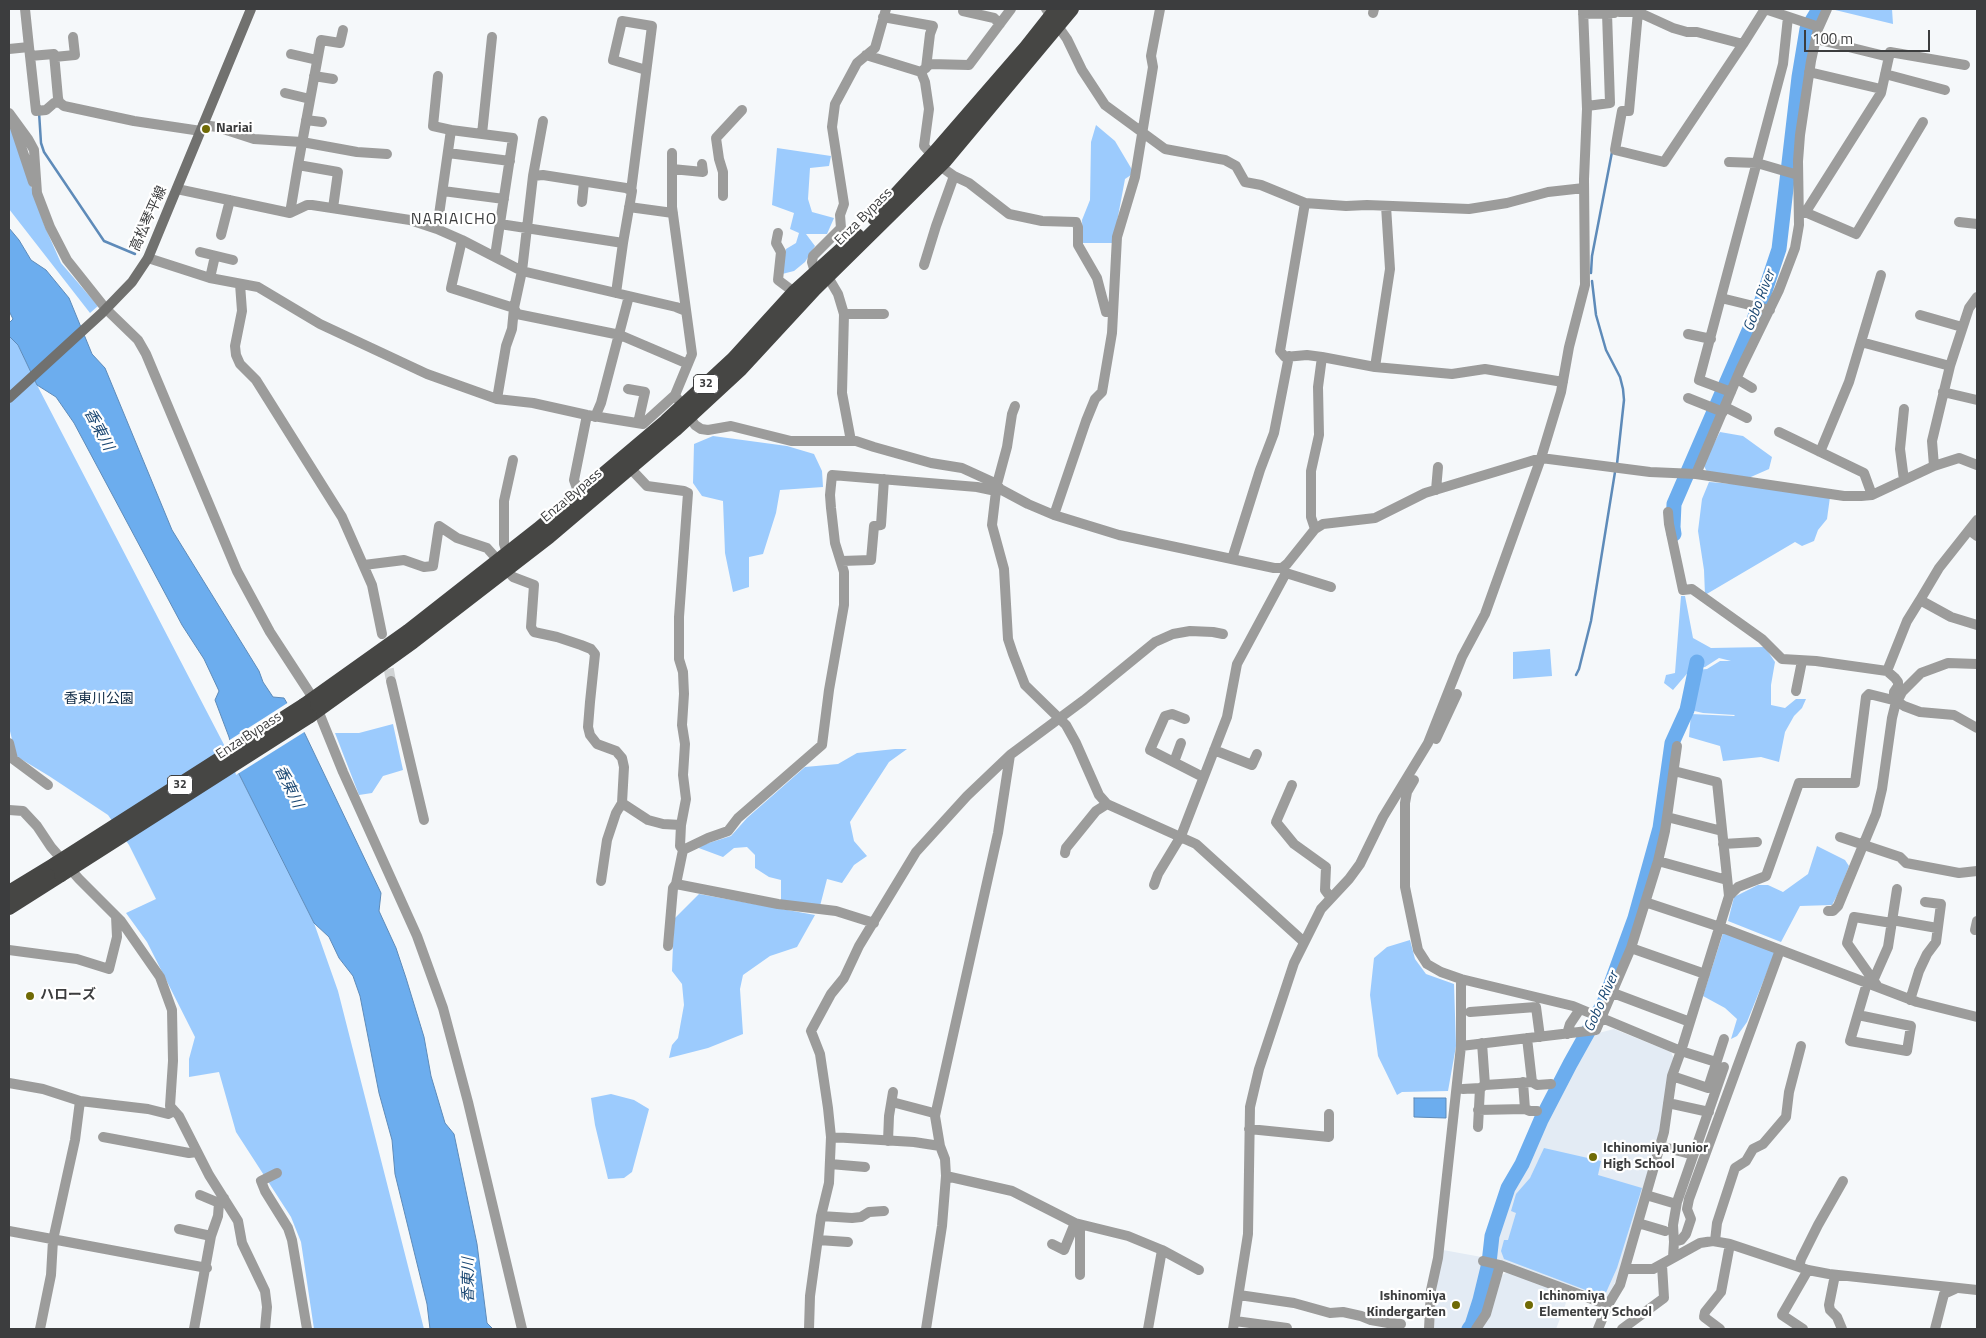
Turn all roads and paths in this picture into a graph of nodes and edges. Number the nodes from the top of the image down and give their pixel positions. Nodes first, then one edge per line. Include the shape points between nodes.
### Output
1 (25, 9) edge
2 (252, 9) edge
3 (1011, 9) edge
4 (1072, 9) edge
5 (1160, 9) edge
6 (1765, 9) edge
7 (1827, 9) edge
8 (963, 11) dead end
9 (1619, 11) edge
10 (1583, 12) edge
11 (1638, 12) junction
12 (884, 13) edge
13 (1607, 13) junction
14 (1053, 15) edge
15 (1788, 17) junction
16 (1000, 24) junction
17 (1812, 25) junction
18 (343, 30) dead end
19 (73, 37) dead end
20 (492, 37) dead end
21 (1816, 39) junction
22 (1743, 44) junction
23 (9, 49) edge
24 (32, 53) junction
25 (291, 54) dead end
26 (866, 55) junction
27 (54, 57) junction
28 (1889, 57) junction
29 (317, 60) junction
30 (1965, 65) dead end
31 (646, 70) junction
32 (923, 70) junction
33 (1809, 72) junction
34 (1885, 74) junction
35 (314, 76) junction
36 (438, 76) dead end
37 (333, 80) dead end
38 (1881, 89) junction
39 (1945, 90) dead end
40 (286, 93) dead end
41 (310, 99) junction
42 (59, 102) junction
43 (1587, 106) junction
44 (742, 110) dead end
45 (10, 116) edge
46 (306, 120) junction
47 (543, 121) dead end
48 (322, 122) dead end
49 (1922, 122) dead end
50 (202, 128) junction
51 (452, 130) junction
52 (1142, 133) junction
53 (482, 134) junction
54 (302, 142) junction
55 (448, 153) junction
56 (387, 154) dead end
57 (672, 154) dead end
58 (936, 160) junction
59 (510, 161) junction
60 (1729, 162) dead end
61 (1757, 163) junction
62 (702, 164) dead end
63 (298, 165) junction
64 (672, 169) junction
65 (1791, 173) junction
66 (533, 176) junction
67 (954, 176) junction
68 (584, 182) junction
69 (1584, 188) junction
70 (177, 190) junction
71 (631, 190) junction
72 (443, 191) junction
73 (723, 196) dead end
74 (504, 199) junction
75 (230, 200) junction
76 (582, 202) dead end
77 (1305, 203) junction
78 (1386, 206) junction
79 (629, 207) junction
80 (333, 208) junction
81 (1802, 211) junction
82 (674, 213) junction
83 (290, 214) junction
84 (1959, 222) dead end
85 (500, 224) junction
86 (1977, 224) edge
87 (527, 228) junction
88 (437, 229) junction
89 (778, 233) dead end
90 (221, 235) dead end
91 (462, 240) junction
92 (623, 243) junction
93 (200, 252) dead end
94 (215, 256) junction
95 (494, 256) junction
96 (148, 258) junction
97 (232, 260) dead end
98 (924, 265) dead end
99 (522, 271) junction
100 (821, 275) junction
101 (1881, 276) dead end
102 (210, 278) junction
103 (240, 284) junction
104 (794, 292) junction
105 (616, 293) junction
106 (630, 296) junction
107 (1977, 297) edge
108 (1721, 298) junction
109 (514, 308) junction
110 (1763, 308) junction
111 (104, 311) junction
112 (686, 311) junction
113 (1114, 311) junction
114 (844, 314) junction
115 (884, 314) dead end
116 (1920, 315) dead end
117 (1962, 327) junction
118 (1688, 334) dead end
119 (620, 335) junction
120 (1711, 339) junction
121 (1861, 342) junction
122 (1289, 356) junction
123 (1322, 357) junction
124 (688, 364) junction
125 (1950, 366) junction
126 (1375, 367) junction
127 (1737, 379) junction
128 (1563, 382) junction
129 (1752, 388) dead end
130 (628, 390) dead end
131 (1726, 390) junction
132 (1944, 392) junction
133 (9, 398) edge
134 (1688, 398) dead end
135 (497, 399) junction
136 (1977, 400) edge
137 (682, 406) junction
138 (1015, 406) dead end
139 (1719, 409) junction
140 (1904, 409) dead end
141 (591, 416) junction
142 (1747, 418) dead end
143 (638, 423) junction
144 (1778, 432) dead end
145 (851, 441) junction
146 (1820, 452) junction
147 (1541, 458) junction
148 (513, 460) dead end
149 (1977, 465) edge
150 (1934, 466) junction
151 (1438, 467) dead end
152 (630, 468) junction
153 (1691, 474) junction
154 (884, 479) junction
155 (1904, 480) junction
156 (998, 488) junction
157 (1436, 490) junction
158 (579, 494) junction
159 (1872, 495) junction
160 (1668, 512) dead end
161 (1054, 515) junction
162 (1977, 520) edge
163 (1315, 529) junction
164 (1973, 533) edge
165 (1232, 558) junction
166 (504, 561) junction
167 (842, 561) junction
168 (364, 564) junction
169 (1284, 570) junction
170 (1331, 587) dead end
171 (1920, 600) junction
172 (1977, 625) edge
173 (382, 634) dead end
174 (1223, 634) dead end
175 (1802, 661) junction
176 (1977, 664) edge
177 (1887, 671) junction
178 (391, 681) tunnel mouth
179 (1796, 691) dead end
180 (1458, 694) dead end
181 (1896, 701) junction
182 (311, 707) junction
183 (1058, 718) junction
184 (1185, 719) dead end
185 (1977, 728) edge
186 (1181, 743) dead end
187 (9, 744) edge
188 (1431, 744) junction
189 (1678, 746) dead end
190 (1214, 750) junction
191 (1257, 754) dead end
192 (1010, 755) junction
193 (1174, 762) junction
194 (1674, 772) junction
195 (1203, 777) junction
196 (48, 785) dead end
197 (1292, 785) dead end
198 (622, 803) junction
199 (1107, 804) junction
200 (9, 810) edge
201 (1667, 817) junction
202 (424, 820) dead end
203 (681, 825) junction
204 (1722, 831) junction
205 (1181, 836) junction
206 (1840, 837) dead end
207 (1757, 842) dead end
208 (1723, 844) junction
209 (1863, 845) junction
210 (683, 850) junction
211 (1064, 853) dead end
212 (1658, 861) junction
213 (58, 869) junction
214 (1977, 871) edge
215 (1727, 880) junction
216 (601, 881) dead end
217 (676, 884) junction
218 (1154, 886) dead end
219 (1897, 889) dead end
220 (9, 892) edge
221 (1729, 896) junction
222 (1331, 898) junction
223 (1645, 902) junction
224 (1926, 902) dead end
225 (9, 908) edge
226 (1828, 912) dead end
227 (116, 916) junction
228 (1892, 921) junction
229 (874, 923) junction
230 (1720, 927) junction
231 (1937, 928) junction
232 (1304, 942) junction
233 (668, 946) dead end
234 (1631, 948) junction
235 (9, 950) edge
236 (1780, 950) junction
237 (1705, 974) junction
238 (1461, 979) junction
239 (1873, 984) junction
240 (1612, 993) junction
241 (1910, 1000) junction
242 (1580, 1009) junction
243 (1470, 1012) dead end
244 (1858, 1015) junction
245 (1598, 1017) junction
246 (1977, 1017) edge
247 (1690, 1022) junction
248 (1567, 1034) junction
249 (1540, 1037) junction
250 (1527, 1038) junction
251 (1724, 1039) dead end
252 (1482, 1043) junction
253 (1464, 1045) junction
254 (1801, 1046) dead end
255 (1681, 1051) junction
256 (1720, 1065) junction
257 (1672, 1076) junction
258 (1528, 1082) junction
259 (9, 1083) edge
260 (1551, 1084) dead end
261 (1483, 1086) junction
262 (1463, 1089) dead end
263 (80, 1101) junction
264 (1668, 1103) junction
265 (1525, 1109) junction
266 (1478, 1110) junction
267 (174, 1111) junction
268 (1537, 1111) dead end
269 (930, 1112) dead end
270 (1709, 1112) junction
271 (1329, 1114) dead end
272 (1478, 1126) dead end
273 (1249, 1129) junction
274 (103, 1137) dead end
275 (831, 1137) junction
276 (888, 1141) junction
277 (940, 1146) junction
278 (1660, 1146) junction
279 (197, 1152) junction
280 (1690, 1154) dead end
281 (830, 1164) junction
282 (865, 1167) dead end
283 (277, 1173) dead end
284 (946, 1176) junction
285 (1843, 1180) dead end
286 (1646, 1195) junction
287 (200, 1196) dead end
288 (222, 1201) junction
289 (1673, 1203) dead end
290 (884, 1211) dead end
291 (821, 1216) junction
292 (1638, 1223) junction
293 (1077, 1224) junction
294 (179, 1229) dead end
295 (9, 1231) edge
296 (1665, 1231) dead end
297 (212, 1236) junction
298 (53, 1240) junction
299 (818, 1240) junction
300 (1715, 1241) junction
301 (848, 1242) dead end
302 (1674, 1242) junction
303 (1052, 1244) dead end
304 (1730, 1244) junction
305 (1162, 1250) junction
306 (1673, 1257) junction
307 (1483, 1261) dead end
308 (1497, 1264) junction
309 (1662, 1265) junction
310 (207, 1268) junction
311 (1804, 1268) junction
312 (1625, 1269) junction
313 (1199, 1270) dead end
314 (1080, 1275) dead end
315 (1835, 1275) junction
316 (1957, 1288) junction
317 (1977, 1290) edge
318 (1239, 1295) junction
319 (1608, 1306) junction
320 (1401, 1324) dead end
321 (1234, 1325) edge
322 (1288, 1328) dead end
323 (40, 1329) edge
324 (194, 1329) edge
325 (265, 1329) edge
326 (307, 1329) edge
327 (522, 1329) edge
328 (809, 1329) edge
329 (926, 1329) edge
330 (1148, 1329) edge
331 (1429, 1329) edge
332 (1476, 1329) edge
333 (1598, 1329) edge
334 (1622, 1329) edge
335 (1720, 1329) edge
336 (1803, 1329) edge
337 (1842, 1329) edge
338 (1936, 1329) edge

1 - 24 street
2 - 50 main road, 高松琴平線
3 - 16 street
4 - 14 highway, Enza Bypass / 32
5 - 52 street
6 - 15 street
6 - 22 street
7 - 17 street
8 - 16 street via 994,18
9 - 11 street
9 - 13 street
10 - 13 street
10 - 43 street
11 - 22 street via 1673,28
11 - 22 street via 1629,111 1622,111 1615,150 1664,162
12 - 26 street via 875,48
12 - 32 street via 933,26
13 - 43 street via 1610,103
14 - 52 street via 1105,105
14 - 58 highway, Enza Bypass / 32
15 - 17 street
15 - 61 street via 1783,64
16 - 32 street via 969,65 930,64
17 - 21 street
18 - 29 street via 340,43 321,40
19 - 27 street via 75,55
20 - 53 street
21 - 28 street
21 - 33 street
23 - 24 street
24 - 27 street via 54,54
24 - 42 street via 36,111 46,110
25 - 29 street
26 - 32 street
26 - 100 street via 850,73 835,104 832,127 844,204 840,215 841,228 813,256 812,262
27 - 42 street
28 - 30 street via 1890,52
28 - 34 street
29 - 35 street
31 - 31 street via 652,26 622,21 613,60
31 - 71 street
32 - 58 street via 929,109 924,146
33 - 38 street
33 - 65 street
34 - 38 street
34 - 39 street
35 - 37 street
35 - 41 street
36 - 51 street via 433,126
38 - 81 street
40 - 41 street
41 - 46 street
42 - 50 street via 78,110
43 - 69 street
44 - 73 street via 716,138 723,172
45 - 111 street via 34,150 37,193 50,227 67,260
46 - 48 street
46 - 54 street
47 - 66 street
49 - 81 street via 1856,234
50 - 54 street via 217,127 254,139
50 - 70 main road, 高松琴平線
51 - 53 street
51 - 55 street
52 - 77 street via 1165,150 1225,160 1236,166 1245,182
52 - 113 street via 1135,177 1117,237
53 - 59 street via 513,138
54 - 56 street
54 - 63 street
55 - 59 street
55 - 72 street
57 - 64 street
58 - 67 street
58 - 100 highway, Enza Bypass / 32 via 865,227
59 - 74 street
60 - 61 street
61 - 65 street
61 - 108 street
62 - 64 street via 703,172
63 - 80 street via 338,172
63 - 83 street
64 - 82 street
65 - 81 street
66 - 68 street
66 - 87 street
67 - 98 street
67 - 113 street via 1009,214 1042,221 1076,222 1078,245 1097,278 1106,312
68 - 71 street
68 - 76 street
69 - 78 street via 1548,192 1469,209
69 - 128 street via 1585,285
70 - 75 street
70 - 96 main road, 高松琴平線
71 - 79 street
72 - 74 street
72 - 88 street
74 - 85 street
75 - 83 street
75 - 90 street
77 - 78 street
77 - 122 street via 1280,351 1284,357
78 - 126 street via 1390,269
79 - 82 street
79 - 92 street
80 - 83 street via 307,205
80 - 88 street via 410,220
81 - 110 street via 1794,248 1779,290
82 - 112 street
84 - 86 street
85 - 87 street
85 - 95 street
87 - 92 street
87 - 99 street
88 - 91 street
89 - 104 street via 776,243 781,252 778,280
91 - 95 street
91 - 109 street via 451,288
92 - 105 street
93 - 94 street
94 - 97 street
94 - 102 street
95 - 99 street
96 - 102 street
96 - 111 main road, 高松琴平線 via 132,282
99 - 105 street
99 - 109 street
100 - 104 highway, Enza Bypass / 32
100 - 114 street via 838,294
100 - 137 highway, Enza Bypass / 32 via 742,369
101 - 121 street
102 - 103 street
103 - 135 street via 258,288 320,324 427,374
103 - 168 street via 242,311 236,355 256,380 342,517
104 - 137 highway, Enza Bypass / 32 via 733,358
105 - 106 street
106 - 112 street
106 - 119 street
107 - 117 street
108 - 110 street
108 - 120 street
109 - 119 street via 517,314
109 - 135 street
110 - 127 street
111 - 133 main road, 高松琴平線
111 - 182 street via 138,340 146,354 237,571
112 - 124 street via 692,354
113 - 161 street via 1102,392 1095,399 1086,421
114 - 115 street
114 - 145 street via 842,393
116 - 117 street
117 - 125 street
118 - 120 street
119 - 124 street
119 - 141 street via 602,403
120 - 131 street via 1699,380
121 - 125 street
121 - 146 street via 1849,382
122 - 123 street
122 - 165 street via 1274,433
123 - 126 street
123 - 163 street via 1318,387 1319,435 1311,471 1311,517
124 - 137 street
125 - 132 street
126 - 128 street via 1452,374 1485,369
127 - 129 street
127 - 131 street
128 - 147 street
130 - 143 street via 645,392
131 - 139 street
132 - 136 street
132 - 150 street via 1932,441
134 - 139 street
135 - 141 street
137 - 143 street via 643,424
137 - 145 street via 695,425 708,430 731,426 792,441
137 - 152 highway, Enza Bypass / 32
137 - 158 highway, Enza Bypass / 32
138 - 156 street
139 - 142 street
139 - 153 street
140 - 155 street via 1900,448
141 - 143 street
141 - 158 street via 574,480
144 - 146 street
145 - 156 street via 962,468
146 - 159 street via 1864,473
147 - 153 street
147 - 157 street
147 - 188 street via 1485,614 1462,657
148 - 166 street via 504,501
149 - 150 street via 1959,458
150 - 155 street
151 - 157 street
152 - 166 highway, Enza Bypass / 32 via 549,537
152 - 203 street via 647,486 688,493 679,617 686,798
153 - 159 street via 1844,496
154 - 156 street
154 - 167 street via 880,524 874,526 871,560
154 - 167 street via 832,475 832,527
155 - 159 street
156 - 161 street
156 - 183 street via 992,525 1004,569 1008,639 1025,685
157 - 163 street via 1375,518 1323,524
158 - 166 highway, Enza Bypass / 32
160 - 175 street via 1683,590 1692,589 1762,640 1782,659
161 - 165 street via 1128,537
162 - 164 street
163 - 169 street
164 - 171 street via 1939,568
165 - 169 street
166 - 168 street via 487,548 457,538 439,526 434,566 424,567 404,560
166 - 182 highway, Enza Bypass / 32
166 - 198 street via 513,577 534,585 531,627 534,632 582,645 595,654 588,727 597,744 616,751 622,758
167 - 210 street via 844,605 822,746 738,818 728,831
168 - 173 street
169 - 170 street
169 - 190 street via 1237,664 1227,717
171 - 172 street via 1951,617
171 - 177 street via 1907,622
174 - 183 street via 1190,631 1163,638
175 - 177 street via 1816,660
175 - 179 street
176 - 181 street via 1948,663 1921,673
177 - 181 street via 1898,682 1894,692
178 - 202 street
180 - 188 street
181 - 185 street via 1920,712 1954,715
181 - 209 street via 1882,789
181 - 221 street via 1869,694 1866,697 1855,783 1799,783 1766,876 1738,887
182 - 213 highway, Enza Bypass / 32, bridge
182 - 327 street via 417,936 443,1008
183 - 192 street
183 - 199 street via 1066,725 1099,795
184 - 193 street via 1172,714 1165,716 1150,750
186 - 193 street
187 - 196 street via 13,759
188 - 222 street via 1383,817 1360,864
188 - 238 street via 1407,792 1405,803 1405,887 1418,950 1427,964
189 - 194 street
190 - 191 street via 1252,765
190 - 195 street
192 - 229 street via 916,852
192 - 277 street via 998,833 935,1116
193 - 195 street
194 - 201 street
194 - 204 street via 1717,782
195 - 205 street
197 - 222 street via 1276,822 1294,844 1326,867 1325,890
198 - 203 street via 648,820
198 - 216 street via 607,840
199 - 205 street
199 - 211 street via 1096,811
200 - 227 street via 23,811 56,854
201 - 204 street
201 - 212 street
203 - 210 street via 680,846
204 - 208 street
205 - 218 street
205 - 232 street via 1196,844
206 - 209 street
207 - 208 street
208 - 215 street
209 - 214 street via 1900,856 1906,863 1958,873
209 - 226 street via 1838,906
210 - 217 street
212 - 215 street
212 - 223 street
213 - 220 highway, Enza Bypass / 32
213 - 225 highway, Enza Bypass / 32
215 - 221 street
217 - 229 street via 836,912
217 - 233 street
219 - 228 street
221 - 230 street
222 - 232 street via 1321,908
223 - 230 street
223 - 234 street
224 - 231 street via 1941,904
227 - 235 street via 117,937 108,969 76,959
227 - 267 street via 160,977 172,1010 170,1106
228 - 231 street
228 - 239 street via 1888,948
228 - 239 street via 1854,917 1847,943
229 - 275 street via 811,1031 820,1054
230 - 236 street
230 - 237 street
231 - 241 street via 1936,942 1919,971
232 - 273 street via 1259,1069
234 - 237 street
234 - 240 street
236 - 239 street
236 - 302 street via 1688,1199 1691,1219 1686,1234
237 - 247 street
238 - 242 street
238 - 253 street
239 - 241 street
239 - 244 street
240 - 245 street
240 - 247 street
241 - 246 street
242 - 245 street
242 - 248 street
243 - 249 street via 1536,1007
244 - 244 street via 1850,1041 1907,1051 1911,1026
245 - 248 street via 1596,1030
245 - 255 street
247 - 255 street
248 - 249 street
249 - 250 street
250 - 252 street
250 - 258 street
251 - 256 street
252 - 253 street
252 - 261 street
253 - 331 street via 1438,1258 1431,1290
254 - 300 street via 1786,1117 1762,1144 1753,1149 1746,1161 1735,1168 1717,1223
255 - 256 street
255 - 257 street
256 - 257 street via 1708,1088
256 - 270 street
257 - 264 street
258 - 260 street
258 - 261 street
258 - 265 street
259 - 263 street via 43,1089
261 - 262 street
261 - 266 street
263 - 267 street via 168,1114
263 - 298 street via 75,1140
264 - 270 street
264 - 278 street
265 - 266 street
265 - 268 street
266 - 272 street
267 - 279 street
269 - 276 street via 892,1097
270 - 302 street via 1677,1202
271 - 273 street via 1329,1137
273 - 318 street via 1248,1234
274 - 279 street
275 - 276 street
275 - 281 street
276 - 277 street
277 - 284 street
278 - 280 street
278 - 286 street
279 - 288 street
281 - 282 street
281 - 291 street
283 - 326 street via 261,1182 292,1240
284 - 293 street via 1012,1191
284 - 329 street via 942,1226
285 - 311 street via 1818,1225
286 - 289 street
286 - 292 street
287 - 288 street
288 - 297 street
288 - 325 street via 238,1221 242,1243 265,1291
290 - 291 street via 852,1218
291 - 299 street
292 - 296 street
292 - 312 street
293 - 303 street via 1064,1250
293 - 305 street via 1128,1236
293 - 314 street
294 - 297 street
295 - 298 street
297 - 310 street
298 - 310 street
298 - 323 street via 51,1275
299 - 301 street
299 - 328 street
300 - 304 street
300 - 306 street via 1700,1243
302 - 306 street
304 - 311 street
304 - 335 street via 1721,1292 1704,1317
305 - 313 street
305 - 330 street
306 - 309 street
307 - 308 street
308 - 319 street
308 - 332 street via 1486,1314
309 - 312 street
309 - 334 street via 1664,1298
310 - 324 street
311 - 315 street
311 - 336 street via 1782,1315
312 - 319 street
315 - 316 street
315 - 337 street via 1830,1310
316 - 317 street
316 - 338 street via 1944,1294
318 - 320 street
318 - 321 street
319 - 333 street
321 - 322 street

